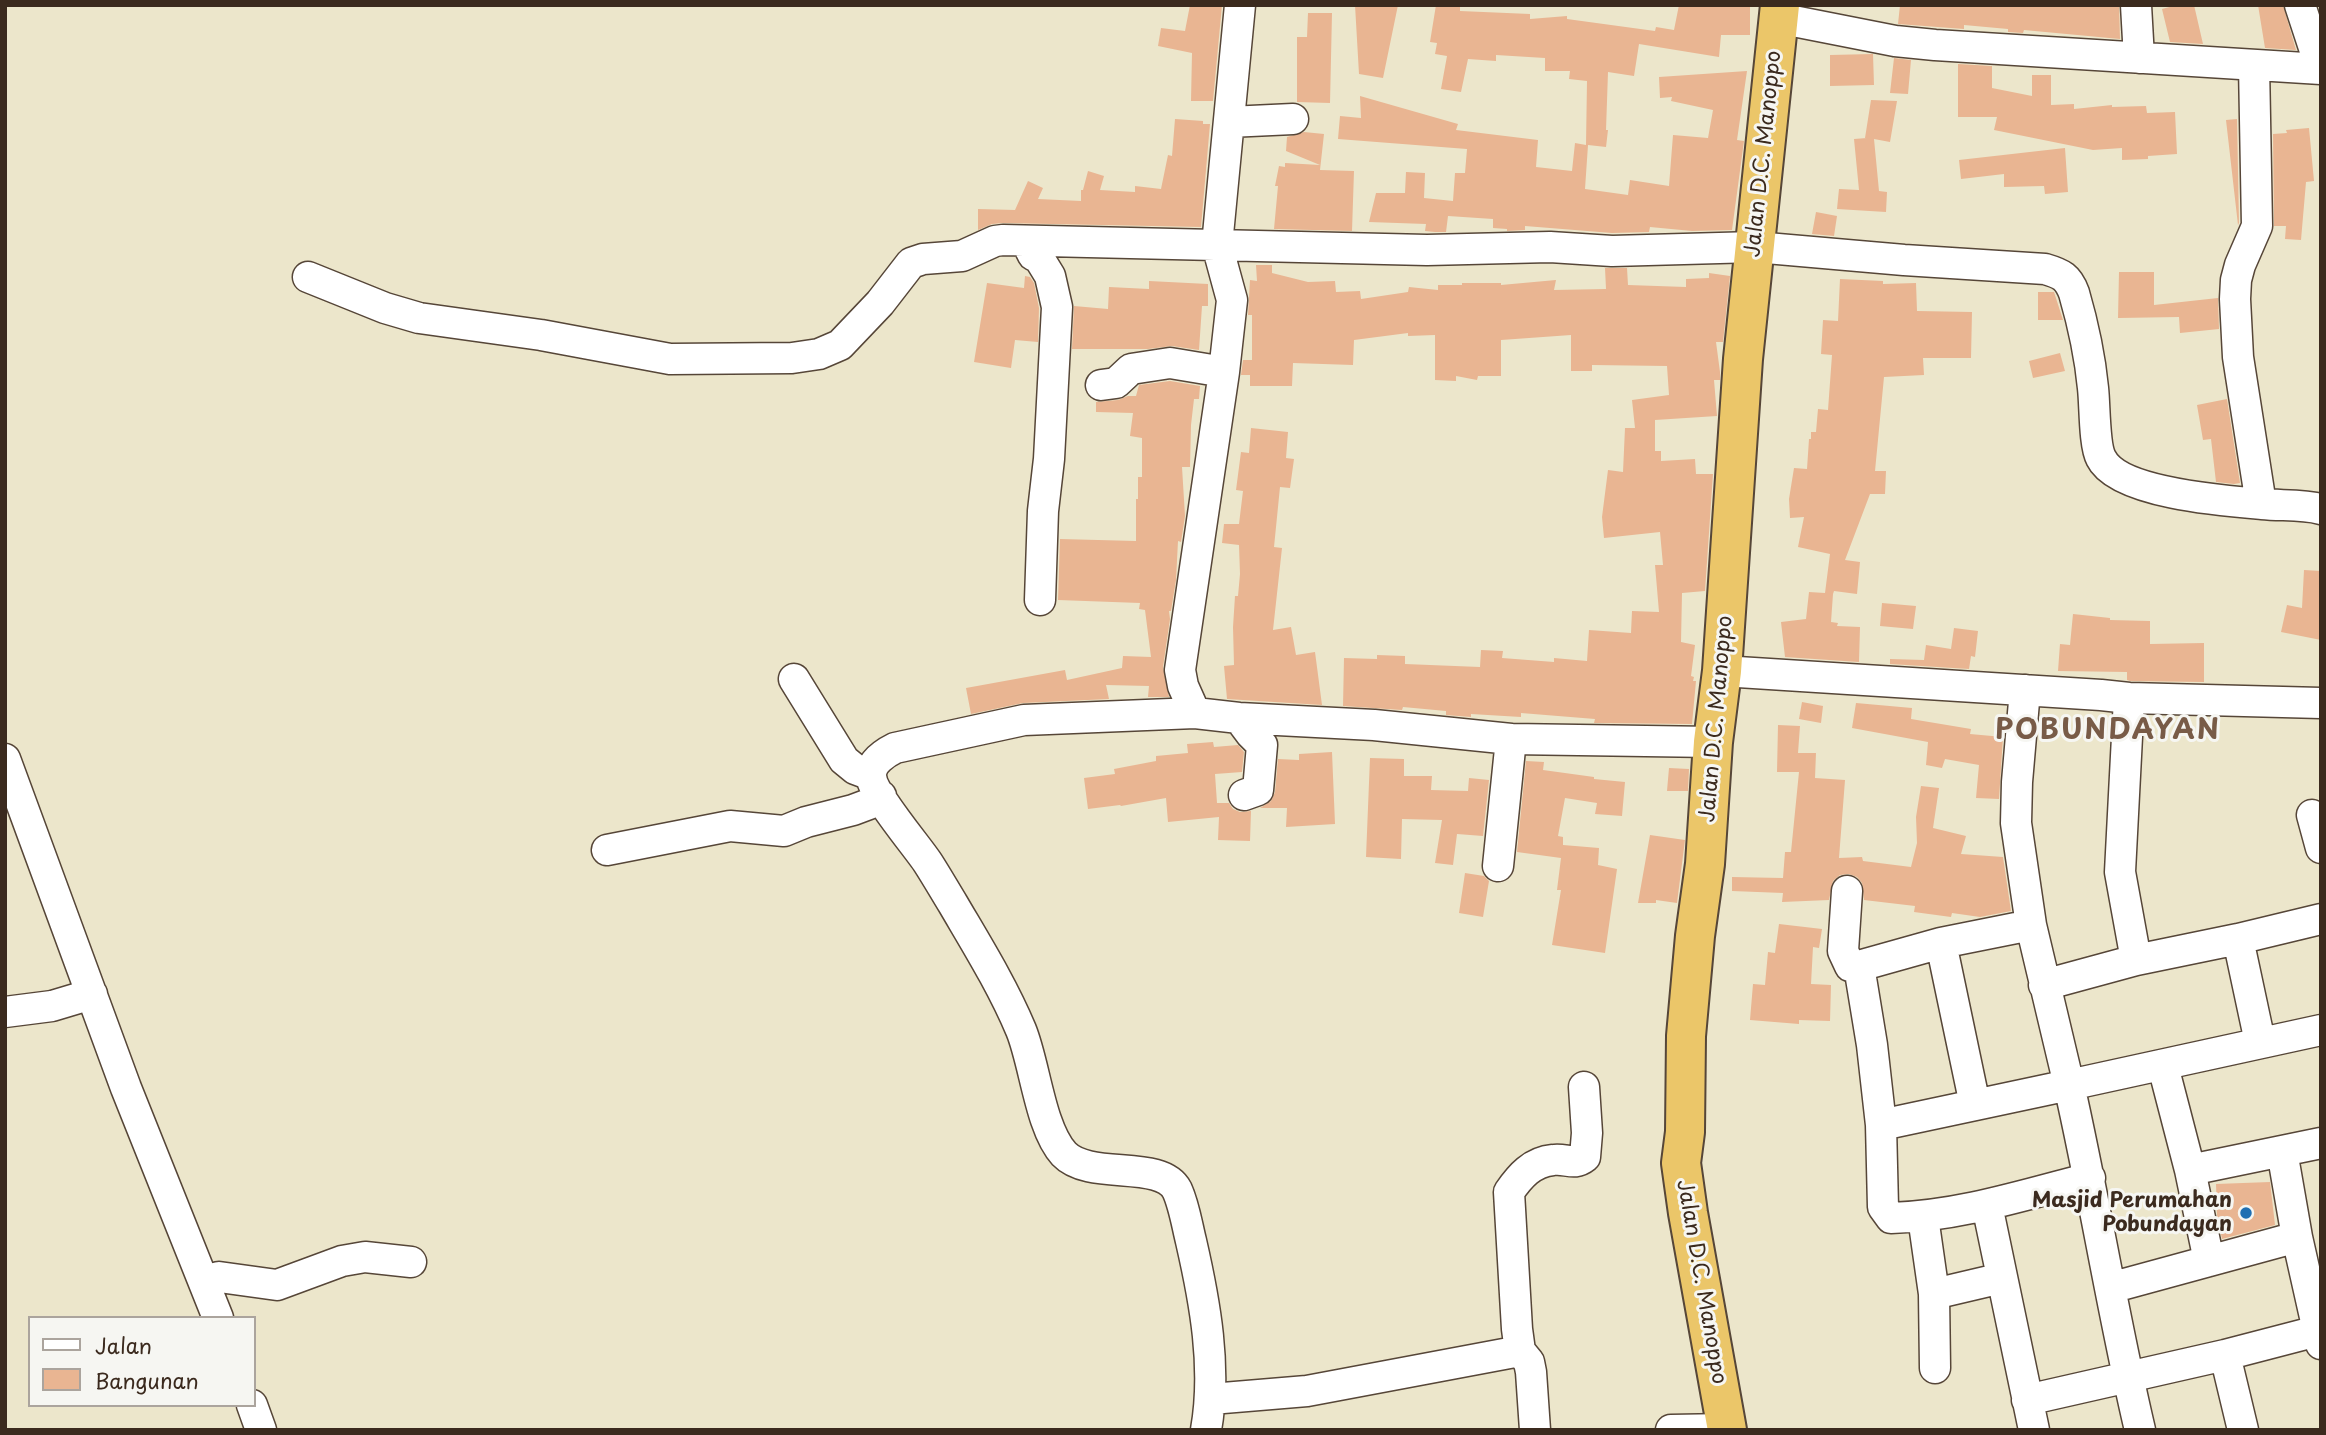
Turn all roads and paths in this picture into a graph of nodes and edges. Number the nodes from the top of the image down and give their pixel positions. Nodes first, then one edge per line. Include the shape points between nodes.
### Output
1 (1240, 5) edge
2 (2136, 5) edge
3 (2301, 5) edge
4 (1779, 11) edge
5 (2139, 58) junction
6 (2254, 65) junction
7 (1293, 119) dead end
8 (1229, 122) junction
9 (1026, 240) junction
10 (1217, 245) junction
11 (1755, 247) junction
12 (308, 277) dead end
13 (1224, 372) junction
14 (1101, 385) dead end
15 (2260, 504) junction
16 (2321, 509) edge
17 (1040, 600) dead end
18 (1722, 671) junction
19 (794, 679) dead end
20 (2025, 690) junction
21 (2129, 698) junction
22 (2321, 703) edge
23 (1195, 713) junction
24 (1239, 718) junction
25 (1510, 739) junction
26 (1713, 742) junction
27 (5, 759) edge
28 (876, 786) junction
29 (1244, 795) dead end
30 (2312, 815) dead end
31 (2321, 848) edge
32 (607, 850) dead end
33 (1498, 866) dead end
34 (1847, 891) dead end
35 (2321, 919) edge
36 (2031, 925) junction
37 (2238, 939) junction
38 (1941, 943) junction
39 (2136, 960) junction
40 (1859, 966) junction
41 (2044, 985) junction
42 (92, 994) junction
43 (5, 1012) edge
44 (2321, 1030) edge
45 (2260, 1042) junction
46 (2163, 1066) junction
47 (2069, 1085) junction
48 (1584, 1087) dead end
49 (1975, 1105) junction
50 (1881, 1125) junction
51 (2321, 1143) edge
52 (2283, 1151) junction
53 (2190, 1170) junction
54 (2090, 1178) junction
55 (1987, 1205) junction
56 (1923, 1217) junction
57 (2297, 1237) junction
58 (2209, 1261) junction
59 (411, 1262) dead end
60 (2002, 1278) junction
61 (204, 1281) junction
62 (2110, 1288) junction
63 (1934, 1294) junction
64 (217, 1316) edge
65 (2320, 1335) edge
66 (1520, 1351) junction
67 (2225, 1355) junction
68 (1935, 1368) dead end
69 (2127, 1377) junction
70 (1211, 1399) junction
71 (2027, 1400) junction
72 (253, 1407) edge
73 (1727, 1429) edge
74 (261, 1430) edge
75 (1206, 1430) edge
76 (1535, 1430) edge
77 (1671, 1430) edge
78 (2034, 1430) edge
79 (2140, 1430) edge
80 (2243, 1430) edge

1 - 8 street
2 - 5 street
3 - 6 street via 2321,69
4 - 5 street via 1895,41
4 - 11 highway, Jalan D.C. Manoppo
5 - 6 street
6 - 15 street via 2257,222 2238,272 2235,299 2238,357
7 - 8 street
8 - 10 street
9 - 10 street
9 - 12 street via 995,241 962,256 911,263 840,345 792,358 670,359 419,318
9 - 17 street via 1050,276 1057,307
10 - 11 street via 1612,251
10 - 13 street via 1232,300
11 - 15 street via 2060,273 2069,280 2080,312 2101,458 2110,469 2125,479 2164,491
11 - 18 highway, Jalan D.C. Manoppo
13 - 14 street via 1170,363 1131,369 1116,383
13 - 23 street via 1180,670
15 - 16 street
18 - 20 street
18 - 26 highway, Jalan D.C. Manoppo
19 - 28 street via 844,760
20 - 21 street
20 - 36 street via 2016,823
21 - 22 street
21 - 39 street via 2120,872
23 - 24 street
23 - 28 street via 1024,720 895,748 873,766
24 - 25 street via 1374,724
24 - 29 street via 1262,744 1258,790
25 - 26 street
25 - 33 street
26 - 73 highway, Jalan D.C. Manoppo via 1686,1036 1681,1163
27 - 42 street
28 - 32 street via 861,807 784,831 730,826
28 - 70 street via 995,974 1021,1031 1048,1121 1063,1153 1089,1167 1164,1178 1177,1191 1205,1308
30 - 31 street
34 - 40 street via 1843,951 1850,966
35 - 37 street
36 - 38 street
36 - 41 street
37 - 39 street
37 - 45 street
38 - 40 street
38 - 49 street
39 - 41 street
40 - 50 street
41 - 47 street
42 - 43 street via 52,1006
42 - 61 street
44 - 45 street
45 - 46 street
46 - 47 street
46 - 53 street
47 - 49 street
47 - 54 street
48 - 66 street via 1585,1157 1575,1163 1553,1160 1535,1165 1509,1192
49 - 50 street
50 - 56 street via 1885,1210 1891,1218
51 - 52 street
52 - 53 street
52 - 57 street
53 - 58 street
54 - 55 street
54 - 62 street
55 - 56 street
55 - 60 street
56 - 63 street
57 - 58 street
57 - 65 street
58 - 62 street
59 - 61 street via 365,1257 277,1285 219,1277
60 - 63 street
60 - 71 street
61 - 64 street
62 - 69 street
63 - 68 street
65 - 67 street
66 - 70 street via 1307,1391
66 - 76 street via 1531,1372
67 - 69 street
67 - 80 street
69 - 71 street
69 - 79 street
70 - 75 street
71 - 78 street
72 - 74 street
73 - 77 street

